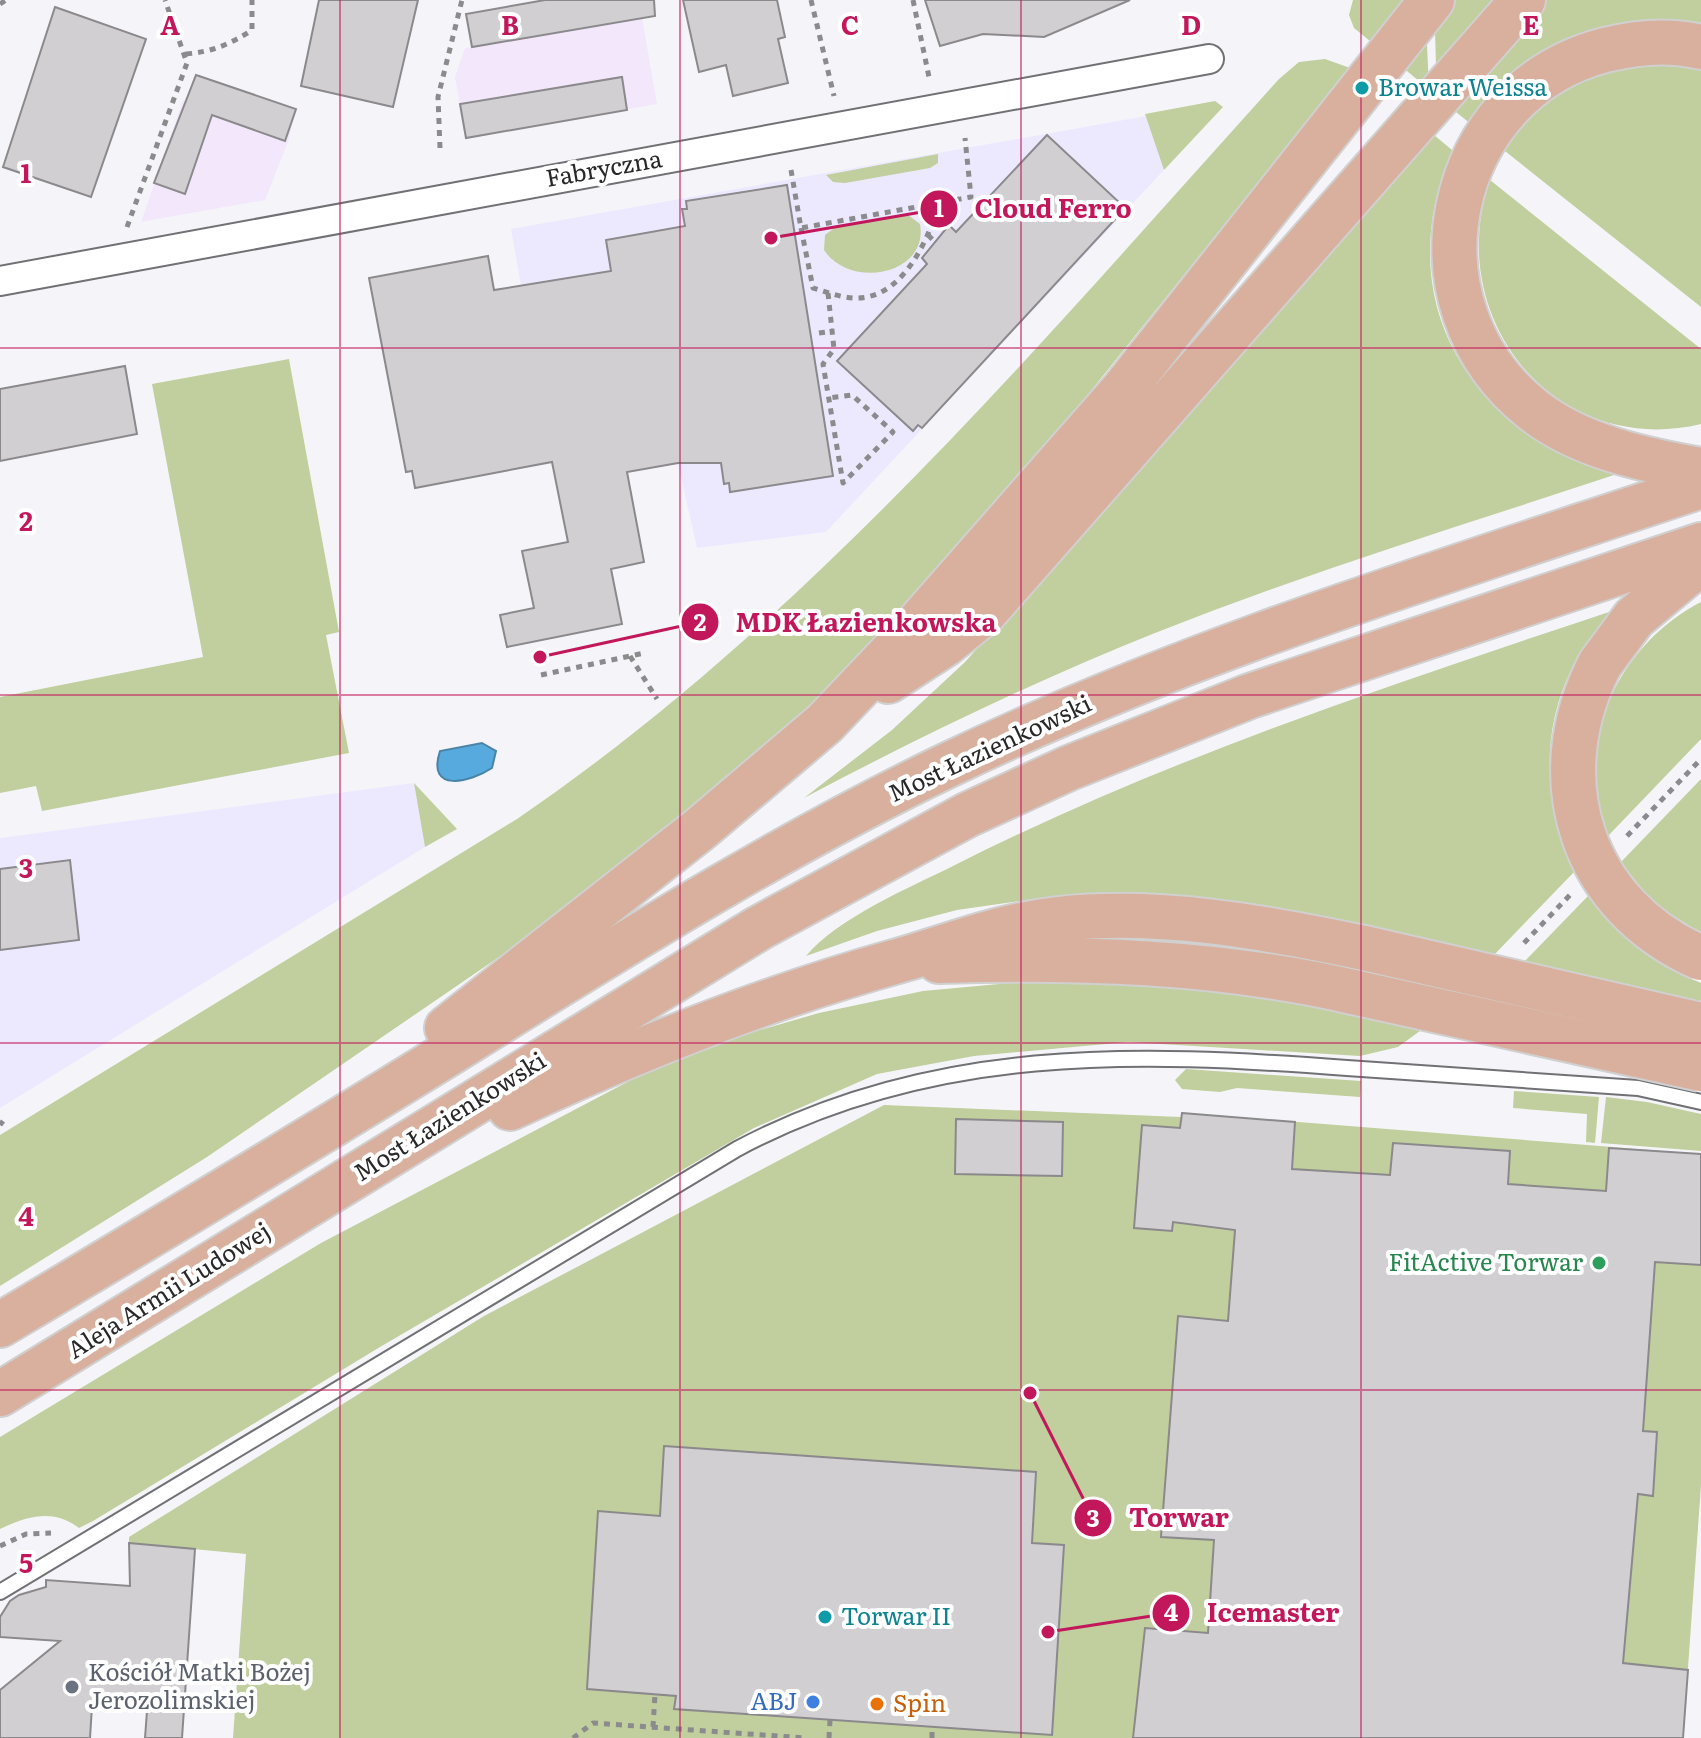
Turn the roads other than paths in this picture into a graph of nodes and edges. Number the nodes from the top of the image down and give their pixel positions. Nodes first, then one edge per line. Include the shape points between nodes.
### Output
1 (1432, 0) edge
2 (1523, 0) edge
3 (1701, 47) edge
4 (1209, 59) dead end
5 (0, 281) edge
6 (1701, 470) edge
7 (1701, 486) edge
8 (1701, 545) edge
9 (1701, 562) edge
10 (825, 723) junction
11 (1701, 958) edge
12 (897, 962) junction
13 (1701, 1025) edge
14 (1701, 1069) edge
15 (1701, 1102) edge
16 (332, 1125) junction
17 (337, 1187) junction
18 (0, 1325) edge
19 (0, 1394) edge
20 (0, 1592) edge

1 - 10 main road via 1114,401
2 - 10 main road via 985,612
3 - 6 main road via 1649,42 1593,53 1543,78 1489,132 1461,192 1453,244 1463,310 1491,366 1532,410 1584,439
4 - 5 street, Fabryczna
7 - 16 main road, Most Łazienkowski via 1235,643 945,766 625,944
8 - 17 main road, Most Łazienkowski via 1250,696 967,815 745,936
9 - 11 main road, bridge via 1634,618 1600,664 1583,702 1572,783 1581,828 1604,879 1656,933
10 - 16 main road
12 - 13 main road, bridge via 980,933 1059,919 1221,923 1364,948
12 - 14 main road, bridge via 1161,964 1268,976
12 - 17 main road via 688,1030
15 - 20 lane via 1638,1088 1123,1056 962,1072 879,1090 808,1114 737,1149
16 - 18 main road
17 - 19 main road, Aleja Armii Ludowej

